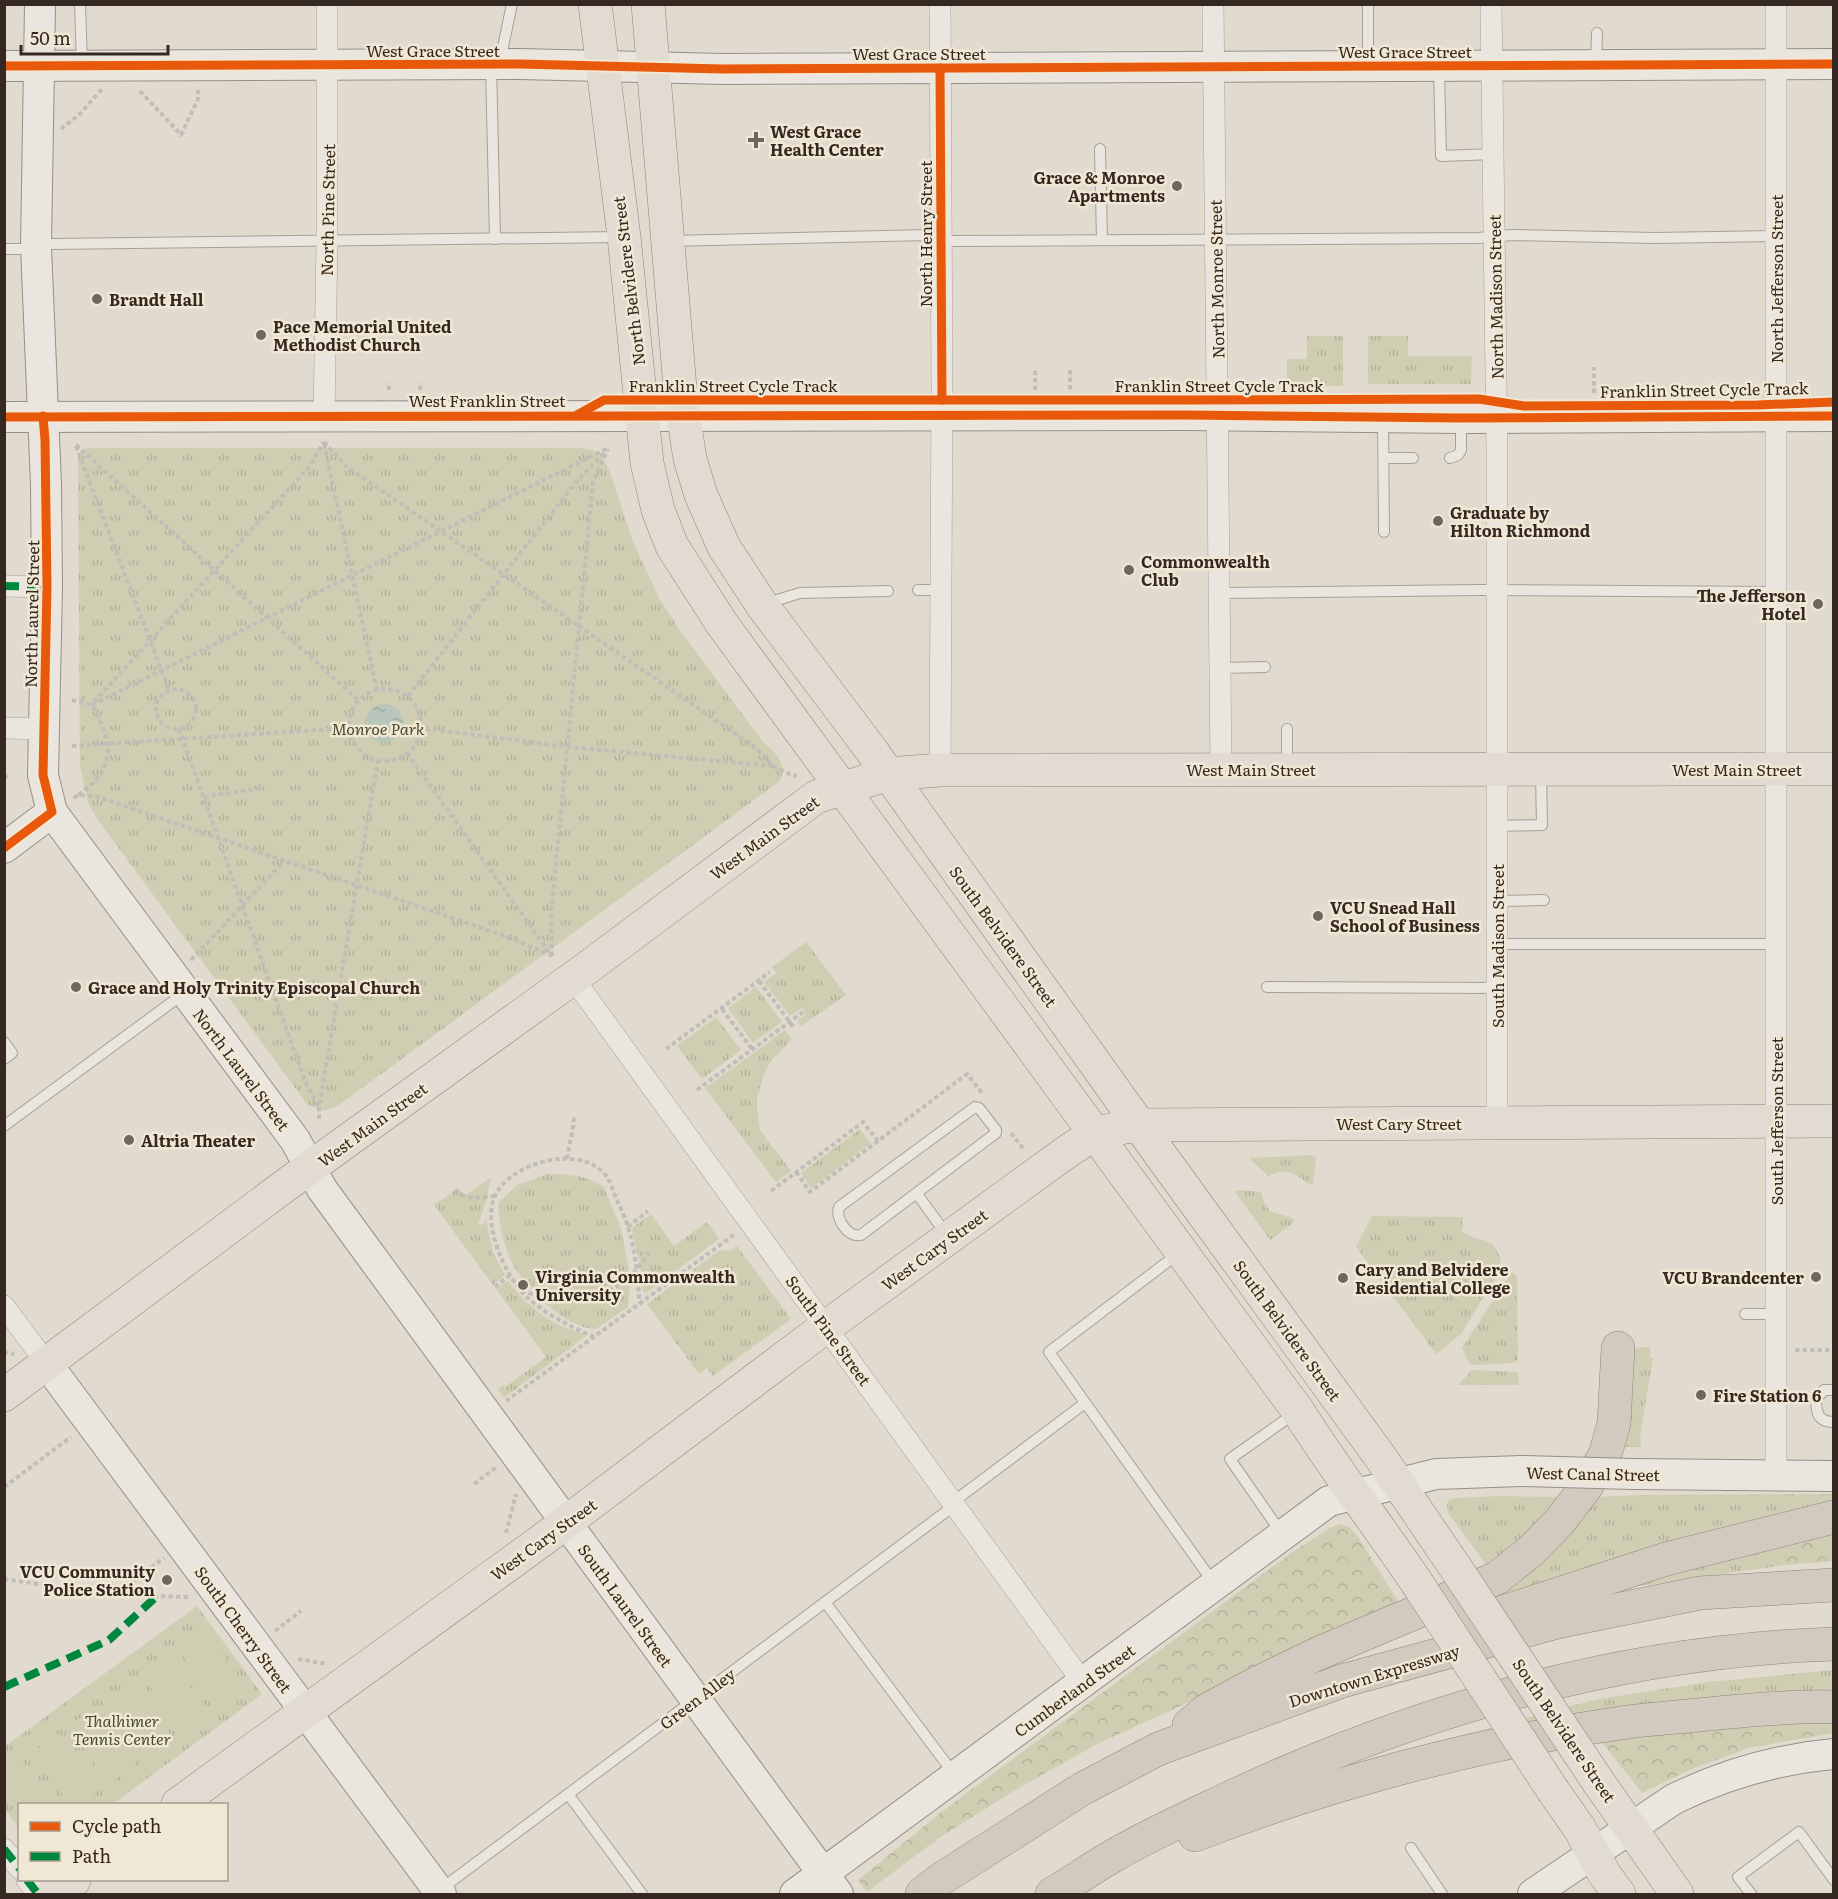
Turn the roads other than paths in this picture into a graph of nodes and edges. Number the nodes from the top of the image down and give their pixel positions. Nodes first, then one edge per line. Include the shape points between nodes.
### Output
1 (40, 4) edge
2 (80, 4) edge
3 (327, 4) edge
4 (512, 4) edge
5 (595, 4) edge
6 (648, 4) edge
7 (940, 4) edge
8 (1214, 4) edge
9 (1368, 4) edge
10 (1491, 4) edge
11 (1776, 4) edge
12 (1597, 33) dead end
13 (495, 64) junction
14 (1776, 64) junction
15 (1833, 64) edge
16 (327, 65) junction
17 (1596, 65) junction
18 (4, 66) edge
19 (40, 66) junction
20 (82, 66) junction
21 (601, 66) junction
22 (1368, 66) junction
23 (1439, 66) junction
24 (1492, 66) junction
25 (1214, 67) junction
26 (653, 68) junction
27 (940, 68) junction
28 (1100, 149) dead end
29 (1493, 154) junction
30 (1776, 236) junction
31 (624, 237) junction
32 (1494, 237) junction
33 (495, 238) junction
34 (940, 238) junction
35 (1102, 240) junction
36 (1216, 240) junction
37 (327, 242) junction
38 (669, 242) junction
39 (36, 247) junction
40 (4, 249) edge
41 (941, 415) junction
42 (1218, 415) junction
43 (43, 416) junction
44 (642, 416) junction
45 (684, 416) junction
46 (1775, 416) junction
47 (1833, 416) edge
48 (4, 417) edge
49 (1383, 417) junction
50 (1461, 418) junction
51 (1496, 418) junction
52 (324, 429) junction
53 (1384, 458) junction
54 (1413, 458) dead end
55 (1450, 458) dead end
56 (1384, 532) dead end
57 (4, 586) edge
58 (47, 587) junction
59 (918, 590) dead end
60 (940, 590) junction
61 (888, 591) dead end
62 (1498, 591) junction
63 (1776, 592) junction
64 (1220, 593) junction
65 (762, 605) junction
66 (1220, 668) junction
67 (1265, 668) dead end
68 (4, 728) edge
69 (44, 729) junction
70 (1287, 729) dead end
71 (1776, 768) junction
72 (1221, 769) junction
73 (1288, 769) junction
74 (1498, 769) junction
75 (1541, 769) junction
76 (1833, 769) edge
77 (940, 770) junction
78 (888, 774) junction
79 (843, 788) junction
80 (52, 812) junction
81 (1497, 826) junction
82 (4, 848) edge
83 (1544, 900) dead end
84 (1497, 901) junction
85 (1497, 944) junction
86 (1776, 944) junction
87 (562, 967) junction
88 (178, 984) junction
89 (1267, 987) dead end
90 (1497, 988) junction
91 (4, 1042) edge
92 (4, 1059) edge
93 (1776, 1121) junction
94 (1833, 1121) edge
95 (1497, 1123) junction
96 (1139, 1125) junction
97 (4, 1126) edge
98 (1096, 1133) junction
99 (310, 1168) junction
100 (917, 1194) junction
101 (949, 1238) junction
102 (1182, 1251) junction
103 (4, 1306) edge
104 (1745, 1314) dead end
105 (1776, 1314) junction
106 (827, 1327) junction
107 (1618, 1348) dead end
108 (47, 1364) junction
109 (1833, 1390) edge
110 (4, 1395) edge
111 (1085, 1403) junction
112 (1298, 1411) junction
113 (1833, 1422) edge
114 (1776, 1474) junction
115 (1833, 1476) edge
116 (1399, 1484) junction
117 (1355, 1495) junction
118 (954, 1504) junction
119 (1833, 1517) edge
120 (565, 1523) junction
121 (1283, 1534) junction
122 (1215, 1585) junction
123 (1833, 1585) edge
124 (825, 1602) junction
125 (1833, 1644) edge
126 (1342, 1681) junction
127 (1084, 1684) junction
128 (695, 1700) junction
129 (1833, 1707) edge
130 (305, 1713) junction
131 (1158, 1749) junction
132 (1833, 1755) edge
133 (956, 1777) junction
134 (568, 1794) junction
135 (178, 1803) edge
136 (1630, 1828) junction
137 (1411, 1848) dead end
138 (4, 1849) edge
139 (1593, 1854) junction
140 (18, 1866) edge
141 (1833, 1880) edge
142 (28, 1881) edge
143 (72, 1881) edge
144 (831, 1884) edge
145 (440, 1893) edge
146 (38, 1894) edge
147 (53, 1894) edge
148 (642, 1894) edge
149 (795, 1894) edge
150 (922, 1894) edge
151 (1052, 1894) edge
152 (1069, 1894) edge
153 (1442, 1894) edge
154 (1533, 1894) edge
155 (1618, 1894) edge
156 (1677, 1894) edge
157 (1751, 1894) edge

1 - 19 street, North Laurel Street
2 - 20 lane
3 - 16 street, North Pine Street
4 - 13 lane
5 - 21 main road, North Belvidere Street
6 - 26 main road
7 - 27 street, North Henry Street
8 - 25 street, North Monroe Street
9 - 22 lane
10 - 24 street, North Madison Street
11 - 14 street, North Jefferson Street
12 - 17 lane
13 - 16 street, West Grace Street
13 - 21 street, West Grace Street
13 - 33 lane
14 - 15 street, West Grace Street
14 - 17 street, West Grace Street
14 - 30 street, North Jefferson Street
16 - 20 street, West Grace Street
16 - 37 street, North Pine Street
17 - 24 street, West Grace Street
18 - 19 street, West Grace Street
19 - 20 street, West Grace Street
19 - 39 street, North Laurel Street
21 - 26 street, West Grace Street
21 - 31 main road, North Belvidere Street
22 - 23 street, West Grace Street
22 - 25 street, West Grace Street
23 - 24 street, West Grace Street
23 - 29 lane via 1441,156
24 - 29 street, North Madison Street
25 - 27 street, West Grace Street
25 - 36 street, North Monroe Street
26 - 27 street, West Grace Street
26 - 38 main road
27 - 34 street, North Henry Street
28 - 35 lane
29 - 32 street, North Madison Street
30 - 32 lane
30 - 46 street, North Jefferson Street
31 - 33 lane
31 - 44 main road, North Belvidere Street
32 - 36 lane
32 - 51 street, North Madison Street
33 - 37 lane
34 - 35 lane
34 - 38 lane via 929,235
34 - 41 street, North Henry Street
35 - 36 lane
36 - 42 street, North Monroe Street
37 - 39 lane
37 - 52 street, North Pine Street
38 - 45 main road
39 - 40 lane
39 - 43 street, North Laurel Street
41 - 42 street, West Franklin Street
41 - 45 street, West Franklin Street
41 - 60 street, North Henry Street
42 - 49 street, West Franklin Street
42 - 64 street, North Monroe Street
43 - 48 street, West Franklin Street
43 - 52 street, West Franklin Street
43 - 58 street, North Laurel Street
44 - 45 street, West Franklin Street
44 - 52 street, West Franklin Street
44 - 79 main road, North Belvidere Street via 647,463 658,510 672,546 722,624
45 - 65 main road via 690,459 701,495 724,547
46 - 47 street, West Franklin Street
46 - 51 street, West Franklin Street
46 - 63 street, North Jefferson Street
49 - 50 street, West Franklin Street
49 - 53 lane
50 - 51 street, West Franklin Street
50 - 55 lane via 1461,450
51 - 62 street, North Madison Street
53 - 54 lane
53 - 56 lane
57 - 58 street
58 - 69 street, North Laurel Street
59 - 60 lane
60 - 77 street, North Henry Street
61 - 65 lane via 800,593
62 - 63 lane
62 - 64 lane
62 - 74 street, North Madison Street
63 - 71 street, North Jefferson Street
64 - 66 street, North Monroe Street
65 - 78 main road
66 - 67 lane
66 - 72 street, North Monroe Street
68 - 69 street
69 - 80 street, North Laurel Street via 43,775
70 - 73 lane
71 - 75 main road, West Main Street
71 - 76 main road, West Main Street
71 - 86 street, South Jefferson Street
72 - 73 main road, West Main Street
72 - 77 main road, West Main Street
73 - 74 main road, West Main Street
74 - 75 main road, West Main Street
74 - 81 street, South Madison Street
75 - 81 lane via 1542,825
77 - 78 main road, West Main Street
78 - 79 main road, West Main Street
78 - 96 main road, South Belvidere Street
79 - 87 main road, West Main Street via 816,797
79 - 98 main road
80 - 82 street
80 - 88 street, North Laurel Street
81 - 84 street, South Madison Street
83 - 84 lane
84 - 85 street, South Madison Street
85 - 86 lane
85 - 90 street, South Madison Street
86 - 93 street, South Jefferson Street
87 - 99 main road, West Main Street
87 - 106 street, South Pine Street
88 - 97 lane
88 - 99 street, North Laurel Street via 295,1140
89 - 90 lane
90 - 95 street, South Madison Street
91 - 92 lane via 12,1053
93 - 94 main road, West Cary Street
93 - 95 main road, West Cary Street
93 - 105 street, South Jefferson Street
95 - 96 main road, West Cary Street
96 - 98 main road, West Cary Street
96 - 116 main road, South Belvidere Street
98 - 101 main road, West Cary Street
98 - 102 main road
99 - 108 main road, West Main Street
99 - 120 street, South Laurel Street
100 - 100 lane via 996,1133 979,1108 975,1107 839,1207 838,1218 851,1234 861,1235
100 - 101 lane
101 - 106 main road, West Cary Street
102 - 111 lane via 1049,1352
102 - 112 main road
103 - 108 street
104 - 105 lane
105 - 114 street, South Jefferson Street
106 - 118 street, South Pine Street
106 - 120 main road, West Cary Street
107 - 131 highway via 1614,1423 1605,1455 1586,1488 1532,1550 1497,1578 1255,1684 1208,1710
108 - 110 main road, West Main Street
108 - 130 street, South Cherry Street
109 - 113 lane via 1824,1390 1816,1400 1816,1412 1820,1419
111 - 118 lane, Green Alley
111 - 122 lane
112 - 117 main road
112 - 121 lane via 1230,1459
114 - 115 street, West Canal Street
114 - 116 street, West Canal Street, bridge via 1436,1474
116 - 117 street, West Canal Street
116 - 136 main road, South Belvidere Street, bridge
117 - 121 street, Cumberland Street via 1329,1501
117 - 139 main road, bridge via 1417,1583
118 - 124 lane, Green Alley
118 - 127 street, South Pine Street
119 - 126 highway via 1666,1559 1399,1647
120 - 128 street, South Laurel Street
120 - 130 main road, West Cary Street
121 - 122 street, Cumberland Street
122 - 127 street, Cumberland Street
123 - 126 highway, Downtown Expressway via 1700,1593 1557,1622
124 - 128 lane, Green Alley
124 - 133 lane
125 - 151 highway via 1704,1654 1497,1696 1283,1772 1114,1855
126 - 131 highway, Downtown Expressway
127 - 133 street, Cumberland Street
128 - 134 lane, Green Alley
128 - 144 street, South Laurel Street
129 - 152 highway via 1621,1723 1518,1741 1431,1762 1310,1795 1228,1823 1146,1855
130 - 135 main road, West Cary Street
130 - 145 street, South Cherry Street
131 - 150 highway, Downtown Expressway via 1082,1789
132 - 136 street via 1789,1759 1724,1777 1674,1799
133 - 144 street, Cumberland Street
134 - 145 lane, Green Alley
134 - 148 lane
136 - 139 street
136 - 156 main road, South Belvidere Street
137 - 153 lane
138 - 140 street
139 - 154 street
139 - 155 main road
141 - 157 lane via 1799,1833 1738,1877
142 - 146 street
143 - 147 main road
144 - 149 street, Cumberland Street

